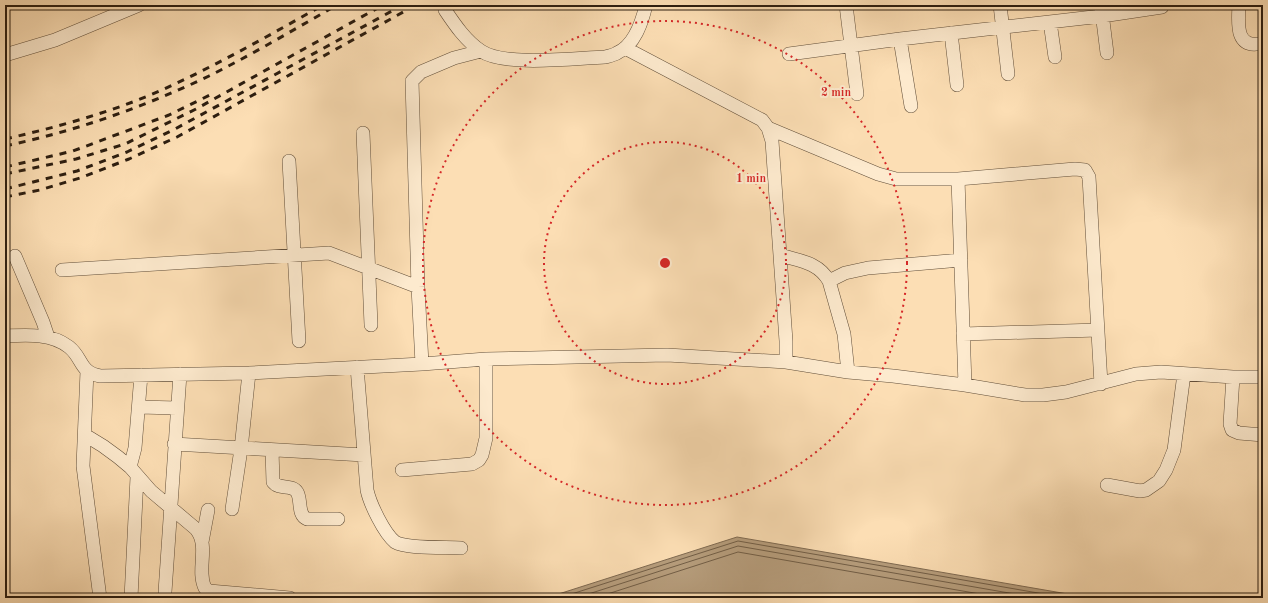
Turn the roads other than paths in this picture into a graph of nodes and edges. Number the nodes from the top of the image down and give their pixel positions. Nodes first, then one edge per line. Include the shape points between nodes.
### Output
1 (138, 5) edge
2 (646, 5) edge
3 (846, 5) edge
4 (1000, 5) edge
5 (1239, 5) edge
6 (1162, 7) dead end
7 (445, 10) dead end
8 (1101, 11) edge
9 (1050, 22) junction
10 (1002, 27) junction
11 (951, 33) junction
12 (900, 39) junction
13 (1263, 43) edge
14 (851, 46) junction
15 (625, 48) junction
16 (481, 51) junction
17 (1107, 53) dead end
18 (789, 54) dead end
19 (5, 55) edge
20 (1055, 57) dead end
21 (1008, 74) dead end
22 (957, 85) dead end
23 (857, 94) dead end
24 (911, 106) dead end
25 (768, 128) junction
26 (363, 133) dead end
27 (289, 161) dead end
28 (958, 180) junction
29 (294, 255) junction
30 (780, 255) junction
31 (15, 256) dead end
32 (961, 260) junction
33 (368, 268) junction
34 (62, 270) dead end
35 (829, 281) junction
36 (418, 287) junction
37 (371, 325) dead end
38 (1098, 330) junction
39 (963, 334) junction
40 (5, 336) edge
41 (48, 337) junction
42 (299, 341) dead end
43 (486, 358) junction
44 (786, 362) junction
45 (422, 364) junction
46 (357, 367) junction
47 (87, 372) junction
48 (848, 372) junction
49 (249, 373) junction
50 (180, 374) junction
51 (1184, 374) junction
52 (141, 375) junction
53 (1233, 377) junction
54 (1263, 377) edge
55 (1100, 384) junction
56 (965, 385) junction
57 (139, 408) junction
58 (177, 408) junction
59 (85, 435) junction
60 (1263, 435) edge
61 (174, 444) junction
62 (241, 449) junction
63 (272, 450) junction
64 (364, 456) junction
65 (402, 470) dead end
66 (134, 472) junction
67 (1106, 485) dead end
68 (170, 507) junction
69 (232, 509) dead end
70 (208, 510) dead end
71 (338, 519) dead end
72 (202, 542) junction
73 (461, 548) dead end
74 (165, 592) dead end
75 (100, 598) edge
76 (131, 598) edge
77 (290, 598) edge

1 - 19 street via 55,40
2 - 15 street via 638,31
3 - 14 street
4 - 10 street
5 - 13 street via 1240,36 1251,44
6 - 8 street
7 - 16 street via 461,32
8 - 9 street
8 - 17 street
9 - 10 street
9 - 20 street
10 - 11 street
10 - 21 street
11 - 12 street
11 - 22 street
12 - 14 street
12 - 24 street
14 - 18 street
14 - 23 street
15 - 16 street via 617,54 605,57 524,60 503,59
15 - 25 street via 762,120
16 - 36 street via 454,58 421,72 412,81
25 - 28 street via 887,177
25 - 30 street via 772,141
26 - 33 street
27 - 29 street
28 - 32 street
28 - 38 street via 1076,169 1087,172
29 - 33 street via 329,253
29 - 34 street
29 - 42 street
30 - 35 street via 818,267
30 - 44 street
31 - 41 street
32 - 35 street via 868,268 845,273
32 - 39 street
33 - 36 street
33 - 37 street
35 - 48 street via 844,334
36 - 45 street
38 - 39 street
38 - 55 street
39 - 56 street
40 - 41 street
41 - 47 street via 69,347
43 - 44 street via 667,355
43 - 45 street
43 - 65 street via 486,438 479,460 472,464
44 - 48 street
45 - 46 street
46 - 49 street
46 - 64 street
47 - 52 street via 100,376
47 - 59 street
48 - 56 street
49 - 50 street
49 - 62 street
50 - 52 street
50 - 58 street
51 - 53 street
51 - 55 street via 1136,374
51 - 67 street via 1174,450 1159,481 1140,491
52 - 57 street
53 - 54 street
53 - 60 street via 1230,424 1232,430 1238,433
55 - 56 street via 1043,395 1025,395
57 - 58 street
57 - 66 street
58 - 61 street
59 - 66 street via 103,446
59 - 75 street via 83,466
61 - 62 street
61 - 68 street
62 - 63 street
62 - 69 street
63 - 64 street
63 - 71 street via 274,482 278,486 296,491 304,518
64 - 73 street via 366,490 373,509 396,542 407,546
66 - 68 street
66 - 76 street
68 - 72 street via 196,529
68 - 74 street
70 - 72 street
72 - 77 street via 203,581 209,591

